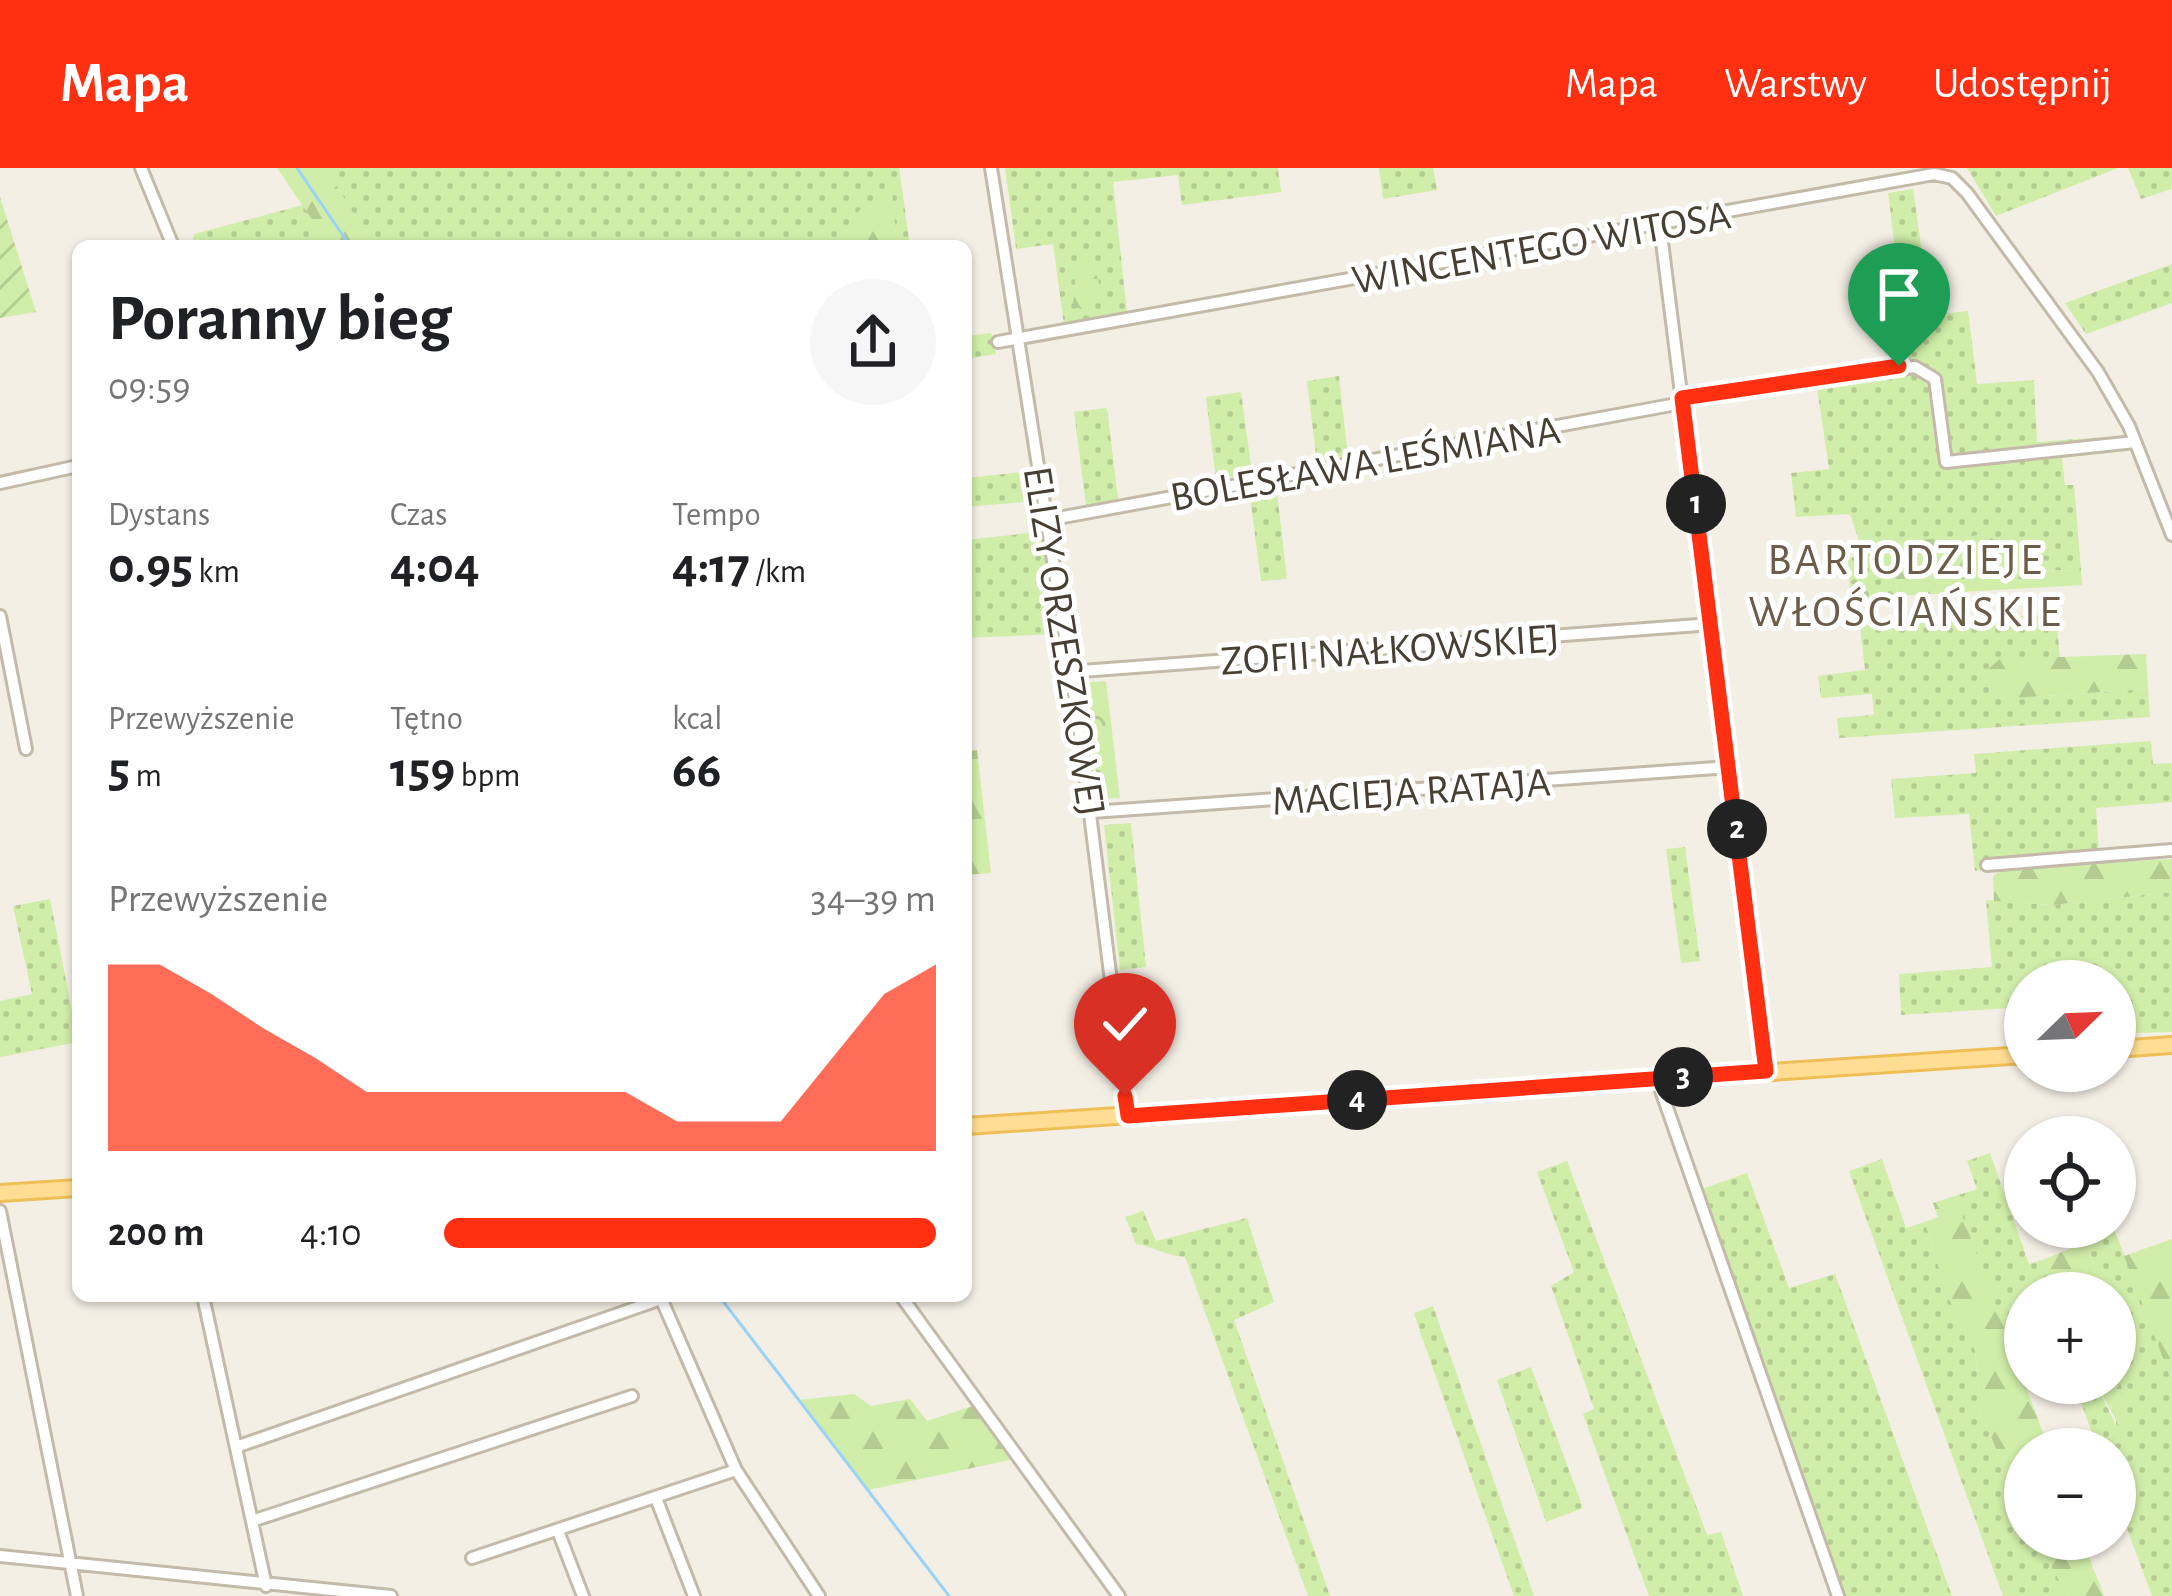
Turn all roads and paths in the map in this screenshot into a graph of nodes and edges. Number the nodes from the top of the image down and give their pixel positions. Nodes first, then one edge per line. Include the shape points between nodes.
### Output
1 (141, 168) edge
2 (991, 168) edge
3 (1660, 226) junction
4 (171, 240) edge
5 (1017, 340) junction
6 (998, 342) dead end
7 (1682, 400) junction
8 (2135, 442) junction
9 (72, 467) edge
10 (0, 483) edge
11 (1048, 520) junction
12 (2172, 535) edge
13 (0, 616) edge
14 (1712, 624) junction
15 (1068, 672) junction
16 (26, 749) dead end
17 (1730, 766) junction
18 (1092, 812) junction
19 (2172, 850) edge
20 (1987, 865) dead end
21 (2172, 1045) edge
22 (2136, 1047) edge
23 (2004, 1056) edge
24 (1766, 1071) junction
25 (1657, 1079) junction
26 (1128, 1116) junction
27 (972, 1126) edge
28 (72, 1188) edge
29 (0, 1193) edge
30 (0, 1211) edge
31 (204, 1302) edge
32 (646, 1302) edge
33 (662, 1302) edge
34 (906, 1302) edge
35 (632, 1396) dead end
36 (236, 1448) junction
37 (736, 1470) junction
38 (656, 1498) junction
39 (252, 1521) junction
40 (558, 1531) junction
41 (0, 1556) edge
42 (472, 1558) dead end
43 (72, 1568) junction
44 (266, 1586) junction
45 (77, 1596) edge
46 (391, 1596) edge
47 (583, 1596) edge
48 (694, 1596) edge
49 (819, 1596) edge
50 (1119, 1596) edge
51 (1838, 1596) edge

1 - 4 street
2 - 5 street, ELIZY ORZESZKOWEJ
3 - 5 street, WINCENTEGO WITOSA
3 - 7 street
3 - 8 street, WINCENTEGO WITOSA via 1934,174 1952,178 2098,372
5 - 6 street, WINCENTEGO WITOSA
5 - 11 street, ELIZY ORZESZKOWEJ
7 - 8 street, BOLESŁAWA LEŚMIANA via 1915,367 1935,379 1946,462
7 - 11 street, BOLESŁAWA LEŚMIANA
7 - 14 street
8 - 12 street, WINCENTEGO WITOSA
9 - 10 street
11 - 15 street, ELIZY ORZESZKOWEJ
13 - 16 street
14 - 15 street, ZOFII NAŁKOWSKIEJ
14 - 17 street
15 - 18 street, ELIZY ORZESZKOWEJ
17 - 18 street, MACIEJA RATAJA
17 - 24 street
18 - 26 street, ELIZY ORZESZKOWEJ
19 - 20 street
21 - 22 main road
23 - 24 main road
24 - 25 main road
25 - 26 main road
25 - 51 street
26 - 27 main road
28 - 29 main road
30 - 43 street
31 - 36 street
32 - 36 street
33 - 37 street
34 - 50 street
35 - 39 street
36 - 39 street
37 - 38 street
37 - 49 street
38 - 40 street
38 - 48 street
39 - 44 street
40 - 42 street
40 - 47 street
41 - 43 street
43 - 44 street
43 - 45 street
44 - 46 street

